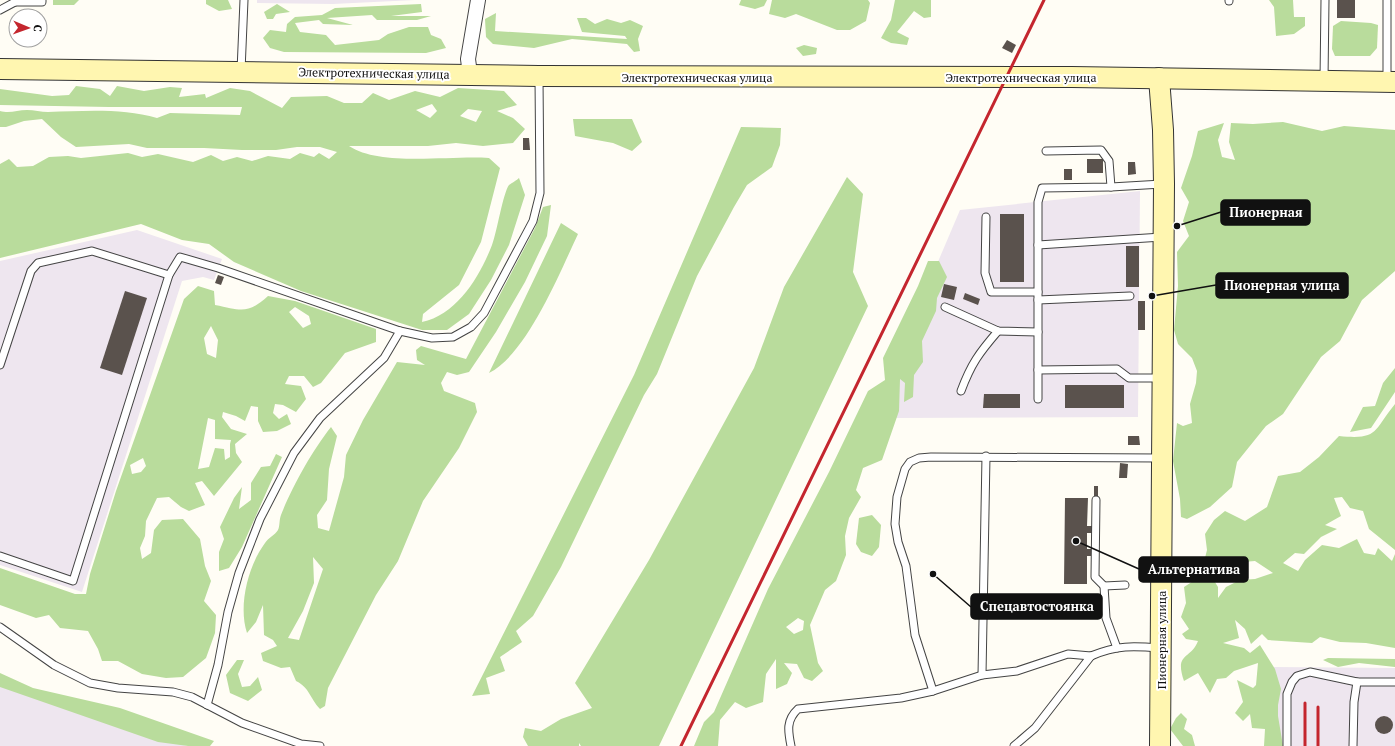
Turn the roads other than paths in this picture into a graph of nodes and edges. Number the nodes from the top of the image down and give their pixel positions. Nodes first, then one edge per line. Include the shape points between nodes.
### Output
1 (42, 0) edge
2 (244, 0) edge
3 (478, 0) edge
4 (1325, 0) edge
5 (1387, 0) edge
6 (15, 1) edge
7 (0, 10) edge
8 (0, 69) edge
9 (241, 72) junction
10 (470, 74) junction
11 (539, 76) junction
12 (1159, 78) junction
13 (1324, 81) junction
14 (1391, 82) edge
15 (1046, 151) dead end
16 (1164, 184) junction
17 (1111, 187) junction
18 (986, 217) dead end
19 (1164, 237) junction
20 (1038, 245) junction
21 (169, 275) junction
22 (1038, 296) junction
23 (1130, 296) dead end
24 (945, 307) dead end
25 (400, 331) junction
26 (998, 331) junction
27 (1038, 332) junction
28 (0, 365) edge
29 (1038, 370) junction
30 (1163, 378) junction
31 (961, 391) dead end
32 (1038, 399) dead end
33 (986, 456) junction
34 (1162, 458) junction
35 (1096, 500) dead end
36 (0, 556) edge
37 (1125, 585) dead end
38 (1104, 586) junction
39 (0, 628) edge
40 (1117, 648) junction
41 (1162, 648) junction
42 (1091, 656) junction
43 (982, 675) junction
44 (1356, 682) junction
45 (1395, 682) edge
46 (933, 691) junction
47 (206, 705) junction
48 (320, 746) edge
49 (792, 746) edge
50 (1014, 746) edge
51 (1160, 746) edge
52 (1287, 746) edge
53 (1353, 746) edge

1 - 6 lane
2 - 9 lane
3 - 10 street via 468,59
4 - 13 lane
5 - 14 lane
6 - 7 lane
8 - 9 main road, Электротехническая улица
9 - 10 main road, Электротехническая улица
10 - 11 main road, Электротехническая улица
11 - 12 main road, Электротехническая улица
11 - 25 lane via 540,193 533,221 484,313 471,327 454,337 432,338
12 - 13 main road, Электротехническая улица
12 - 16 main road, Пионерная улица
13 - 14 main road, Электротехническая улица
15 - 17 lane via 1101,150 1109,161
16 - 17 lane
16 - 19 main road, Пионерная улица
17 - 20 lane via 1042,188 1038,202
18 - 22 lane via 985,273 991,292
19 - 20 lane
19 - 30 main road, Пионерная улица
20 - 22 lane
21 - 25 lane via 180,257
21 - 28 lane via 92,251 38,263 31,271
21 - 36 lane via 73,581
22 - 23 lane
22 - 27 lane
24 - 26 lane
25 - 47 lane via 384,358 320,418 294,453 260,519 239,573
26 - 27 lane
26 - 31 lane via 978,354
27 - 29 lane
29 - 30 lane via 1117,370 1129,378
29 - 32 lane
30 - 34 main road, Пионерная улица
33 - 34 lane
33 - 43 lane
33 - 46 lane via 918,458 910,462 900,482 895,513 896,532 906,566 915,635
34 - 41 main road, Пионерная улица
35 - 38 lane via 1095,577
37 - 38 lane
38 - 40 lane via 1106,618
39 - 47 lane via 54,665 90,683 173,692 192,697
40 - 41 lane
40 - 42 lane
41 - 51 main road, Пионерная улица
42 - 43 lane via 1068,654 1017,672
42 - 50 lane via 1035,728
43 - 46 lane
44 - 45 lane
44 - 52 lane via 1310,672 1297,676 1287,694
44 - 53 lane
46 - 49 lane via 901,698 798,709 789,720 788,729
47 - 48 lane via 242,723 301,744

